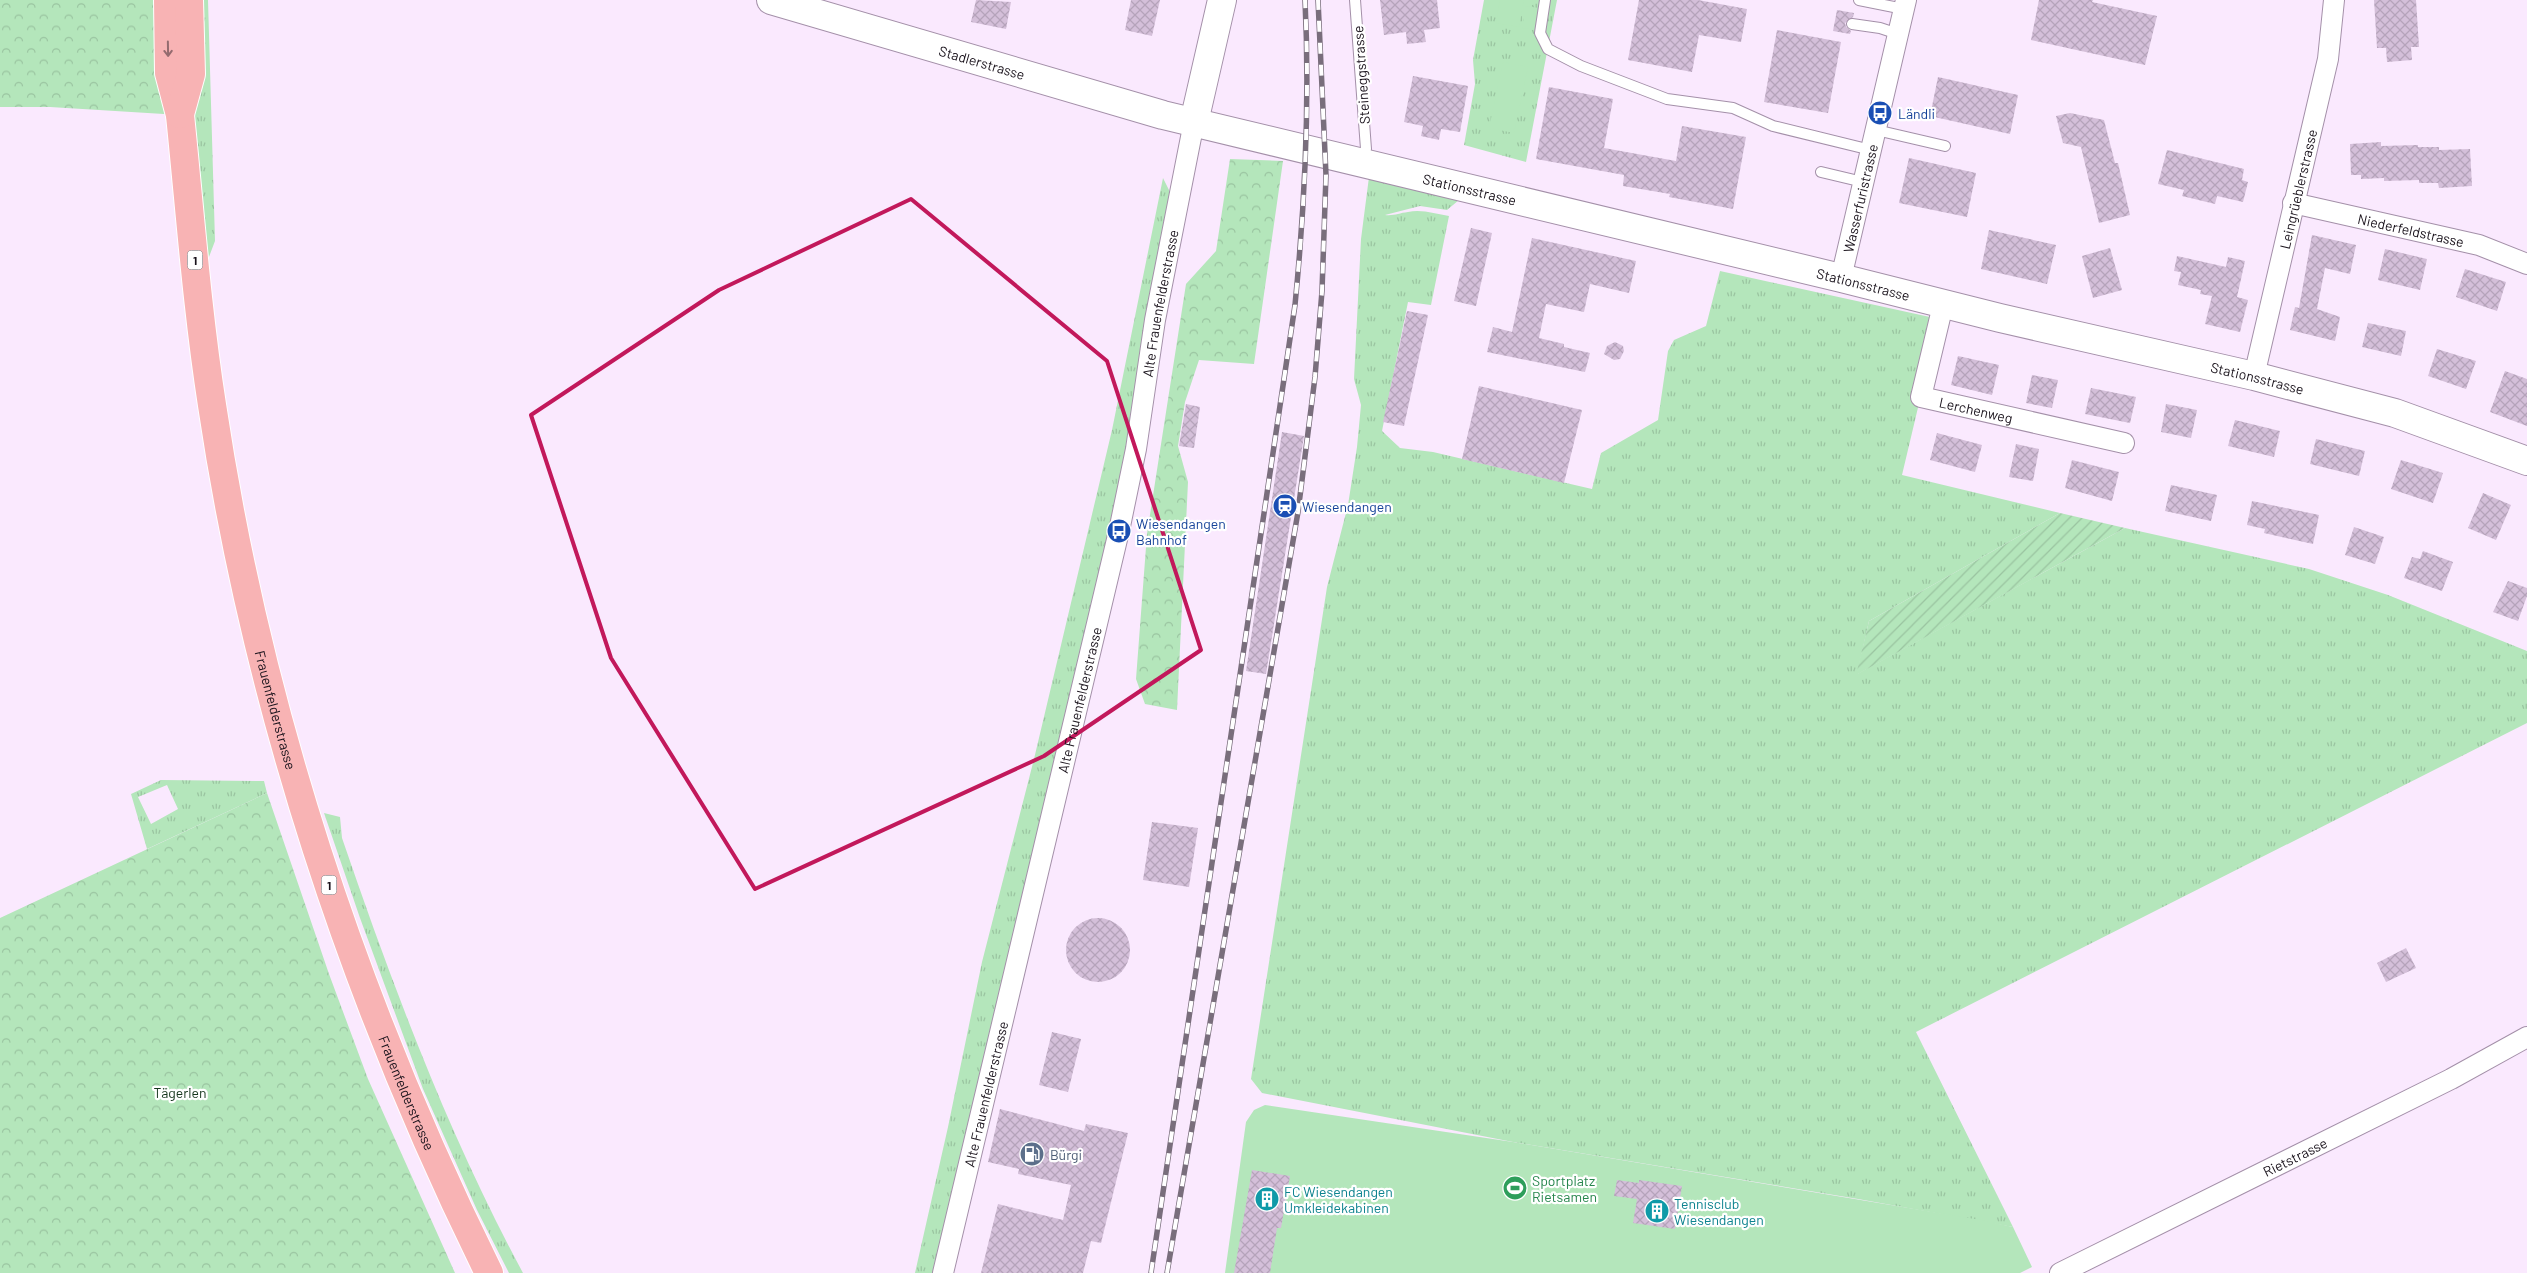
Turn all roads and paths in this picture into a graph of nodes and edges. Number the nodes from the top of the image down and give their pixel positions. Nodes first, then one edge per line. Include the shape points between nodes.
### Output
1 (168, 0) edge
2 (189, 0) edge
3 (771, 0) edge
4 (1222, 0) edge
5 (1355, 0) edge
6 (1545, 0) edge
7 (1859, 0) edge
8 (2334, 0) edge
9 (1905, 4) edge
10 (1852, 24) dead end
11 (1898, 34) junction
12 (180, 115) junction
13 (1194, 122) junction
14 (1876, 130) junction
15 (1945, 146) dead end
16 (1366, 149) dead end
17 (1871, 150) junction
18 (1821, 172) dead end
19 (1863, 182) junction
20 (2293, 203) junction
21 (2527, 264) edge
22 (1841, 278) junction
23 (1943, 305) junction
24 (2254, 376) junction
25 (2124, 443) dead end
26 (2527, 461) edge
27 (2527, 1037) edge
28 (489, 1273) edge
29 (943, 1273) edge
30 (2060, 1273) edge

1 -> 12 main road, Frauenfelderstrasse / 1 via 169,73
2 - 12 main road, Frauenfelderstrasse / 1 via 192,74
3 - 13 main road, Stadlerstrasse
4 - 13 main road
5 - 16 lane, Steineggstrasse
6 - 17 lane via 1540,33 1548,48 1581,66 1667,99 1733,108 1773,126
7 - 9 lane
8 - 20 street, Leingrüeblerstrasse via 2328,59
9 - 11 street, Wasserfuristrasse
10 - 11 lane
11 - 14 street, Wasserfuristrasse
12 - 28 main road, Frauenfelderstrasse / 1 via 212,404 255,630 275,705 340,922 408,1097
13 - 22 main road, Stationsstrasse
13 - 29 street, Alte Frauenfelderstrasse via 1155,320 1136,449 1119,531
14 - 15 lane
14 - 17 street, Wasserfuristrasse
17 - 19 street, Wasserfuristrasse
18 - 19 lane
19 - 22 street, Wasserfuristrasse
20 - 21 street, Niederfeldstrasse via 2479,245
20 - 24 street, Leingrüeblerstrasse
22 - 23 main road, Stationsstrasse
23 - 24 main road, Stationsstrasse
23 - 25 street, Lerchenweg via 1922,398
24 - 26 main road, Stationsstrasse via 2395,413
27 - 30 street, Rietstrasse via 2451,1079

